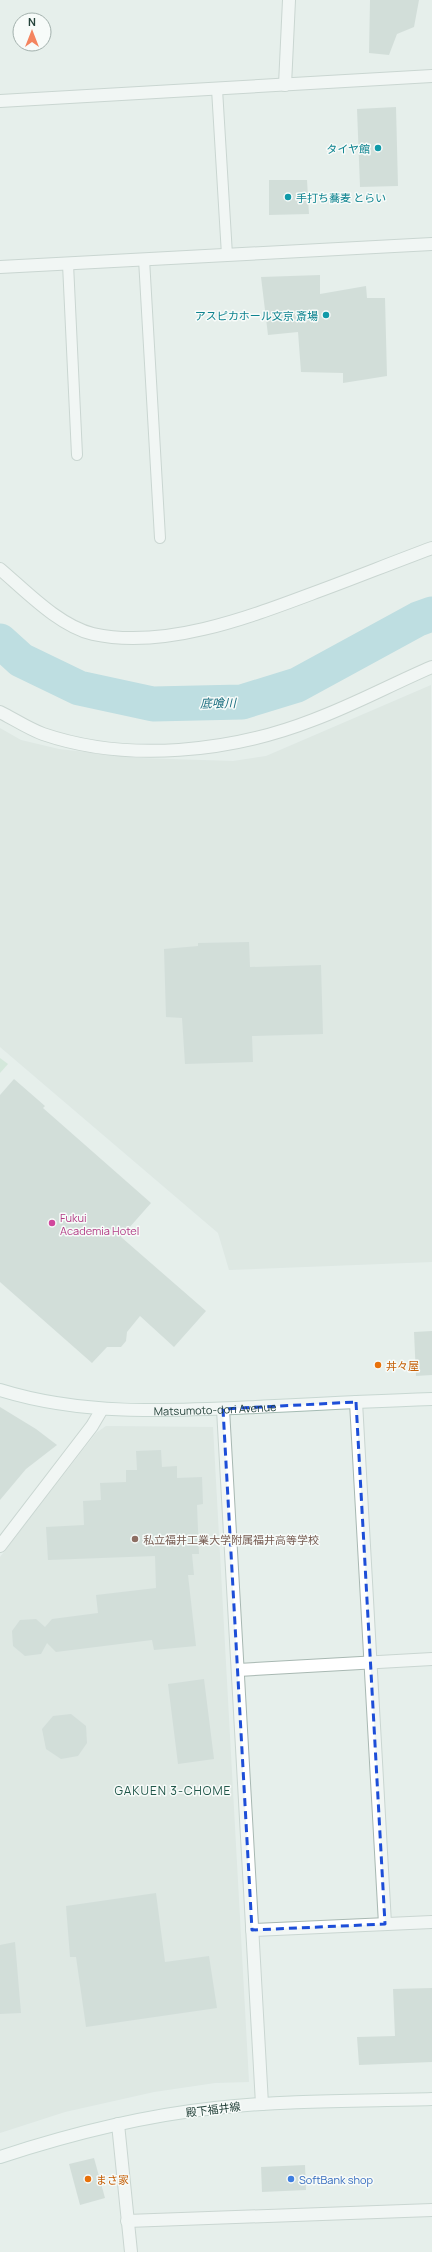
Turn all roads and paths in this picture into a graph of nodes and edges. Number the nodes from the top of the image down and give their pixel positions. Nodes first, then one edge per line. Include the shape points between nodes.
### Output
1 (289, 0) edge
2 (432, 76) edge
3 (285, 85) junction
4 (217, 89) junction
5 (0, 101) edge
6 (432, 244) edge
7 (227, 255) junction
8 (144, 260) junction
9 (68, 264) junction
10 (0, 267) edge
11 (77, 455) dead end
12 (160, 538) dead end
13 (432, 548) edge
14 (0, 569) edge
15 (432, 667) edge
16 (0, 712) edge
17 (0, 1390) edge
18 (432, 1399) edge
19 (356, 1402) junction
20 (102, 1409) junction
21 (223, 1409) junction
22 (0, 1546) edge
23 (432, 1659) edge
24 (372, 1662) junction
25 (238, 1670) junction
26 (432, 1922) edge
27 (385, 1924) junction
28 (252, 1930) junction
29 (432, 2099) edge
30 (262, 2104) junction
31 (118, 2124) junction
32 (0, 2157) edge
33 (432, 2210) edge
34 (128, 2221) junction
35 (131, 2252) edge

1 - 3 street
2 - 3 street
3 - 4 street
4 - 5 street
4 - 7 lane
6 - 7 street
7 - 8 street
8 - 9 street
8 - 12 lane
9 - 10 street
9 - 11 lane
13 - 14 street via 241,620 187,632 141,638 93,634 55,616
15 - 16 street via 313,720 261,737 197,748 134,750 90,746 42,734
17 - 20 street, Matsumoto-dori Avenue via 22,1397
18 - 19 street, Matsumoto-dori Avenue
19 - 21 street, Matsumoto-dori Avenue
19 - 24 street
20 - 21 street, Matsumoto-dori Avenue
20 - 22 street via 92,1426
21 - 25 street
23 - 24 street
24 - 25 street
24 - 27 street
25 - 28 street
26 - 27 street
27 - 28 street
28 - 30 street
29 - 30 street, 殿下福井線
30 - 31 street, 殿下福井線 via 214,2108
31 - 32 street, 殿下福井線 via 58,2138
31 - 34 street
33 - 34 street
34 - 35 street

